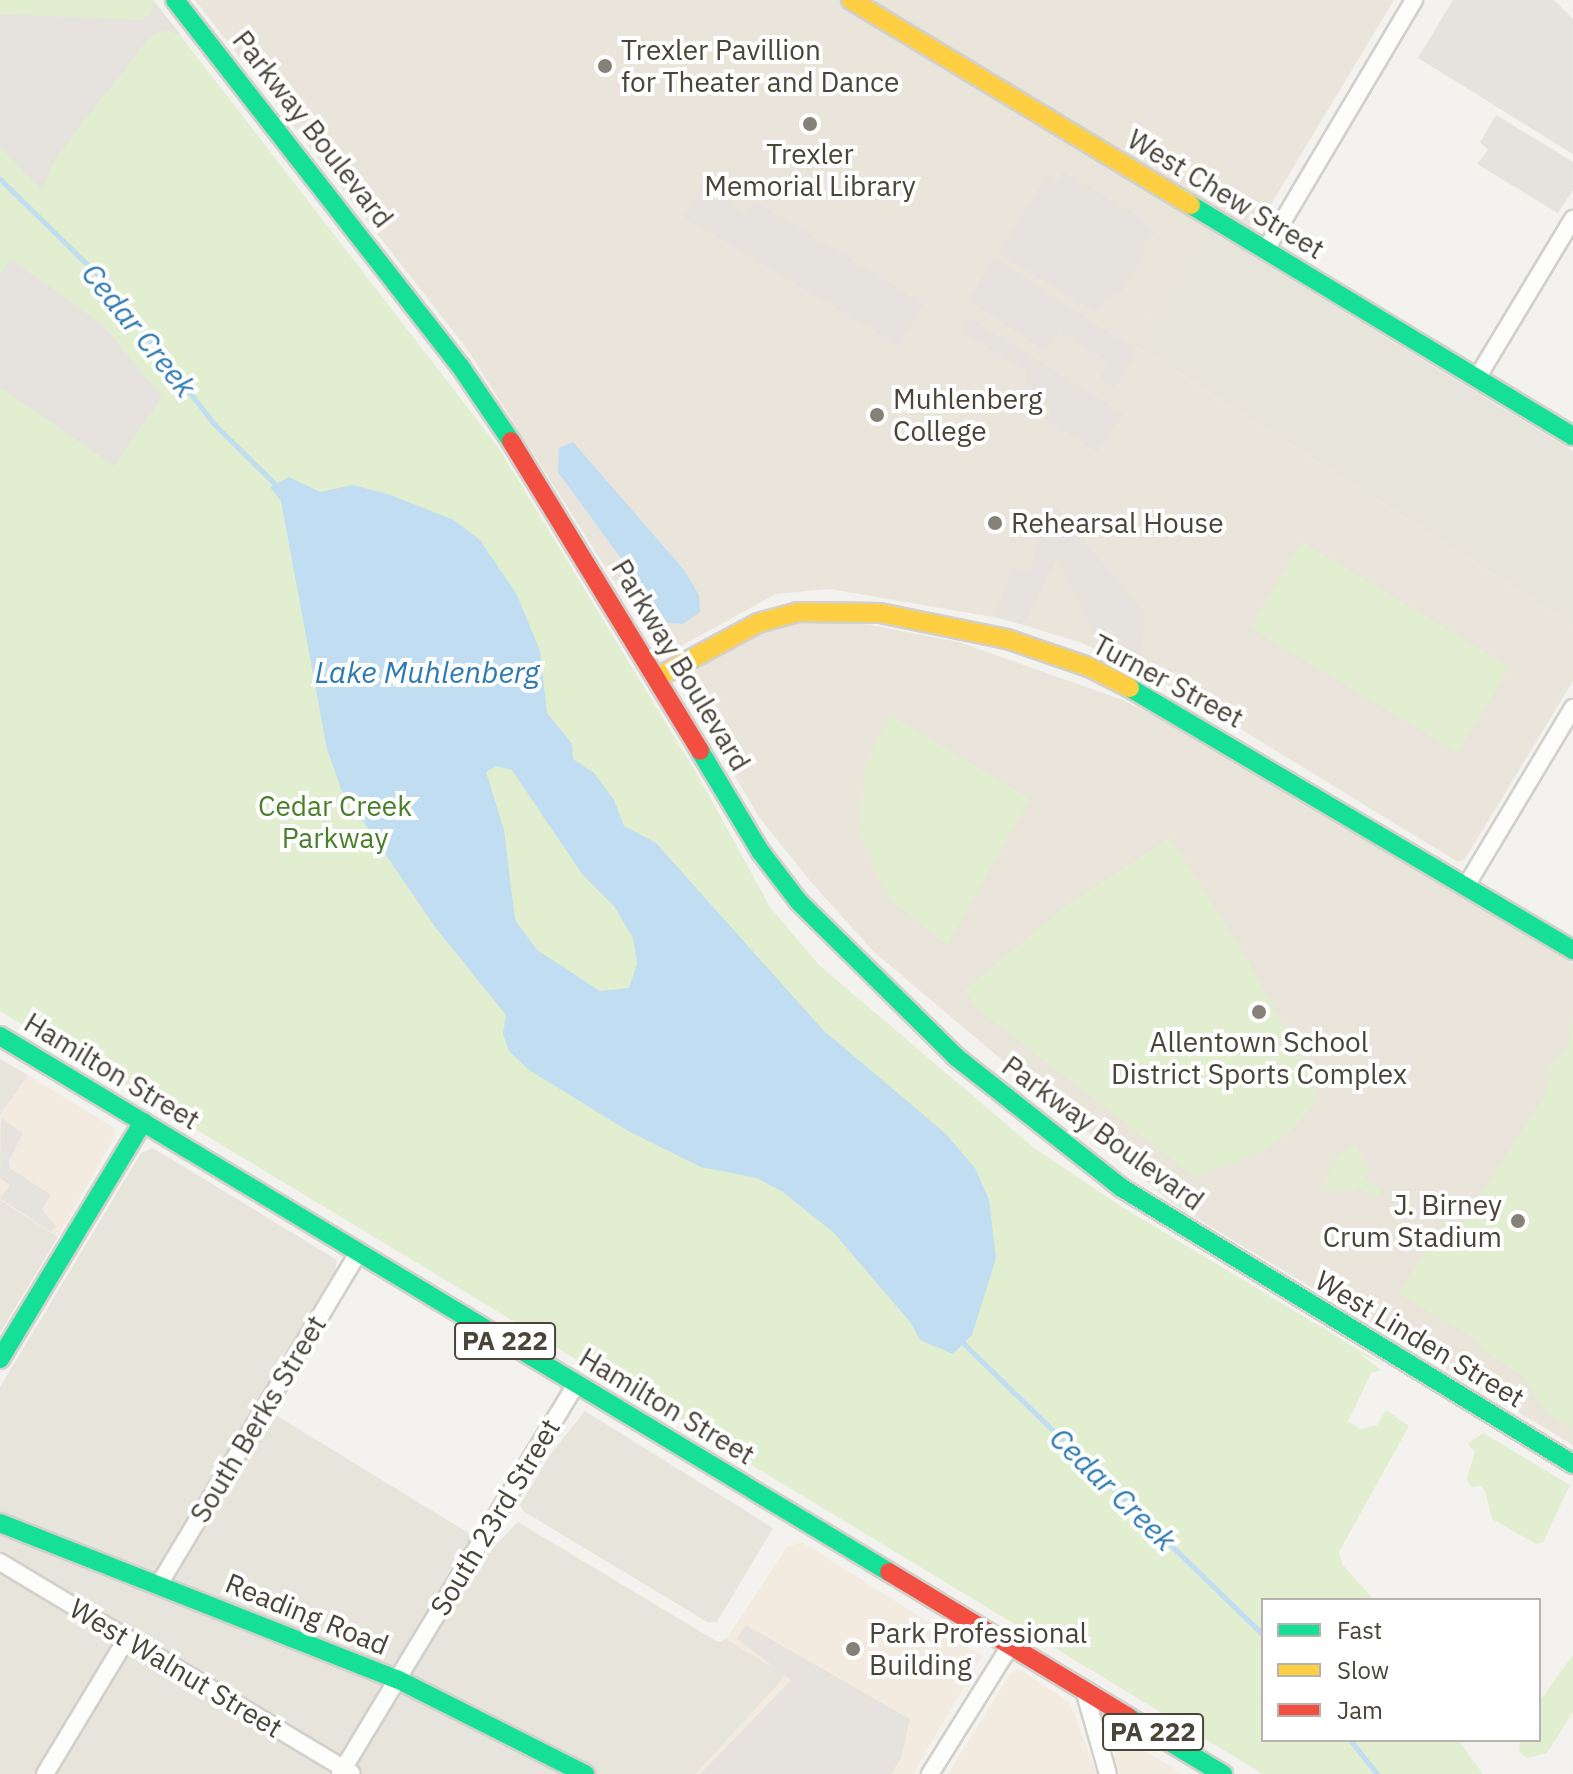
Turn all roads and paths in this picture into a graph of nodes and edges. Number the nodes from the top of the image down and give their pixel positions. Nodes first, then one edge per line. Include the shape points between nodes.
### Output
1 (175, 0) edge
2 (851, 0) edge
3 (1414, 0) edge
4 (1573, 219) edge
5 (1265, 251) junction
6 (1477, 378) junction
7 (1573, 436) edge
8 (656, 678) junction
9 (1573, 708) edge
10 (1466, 886) junction
11 (1573, 950) edge
12 (0, 1036) edge
13 (143, 1122) junction
14 (359, 1252) junction
15 (1239, 1262) joint
16 (0, 1359) edge
17 (576, 1384) junction
18 (1573, 1464) edge
19 (0, 1523) edge
20 (0, 1562) edge
21 (158, 1586) junction
22 (127, 1638) junction
23 (1010, 1646) junction
24 (397, 1679) junction
25 (1084, 1690) junction
26 (345, 1772) edge
27 (45, 1774) edge
28 (585, 1774) edge
29 (930, 1774) edge
30 (1108, 1774) edge
31 (1223, 1774) edge

1 - 8 street, Parkway Boulevard via 460,366 537,480
2 - 5 street, West Chew Street
3 - 5 street
4 - 6 street
5 - 6 street, West Chew Street
6 - 7 street, West Chew Street
8 - 10 street, Turner Street via 758,623 798,612 880,613 986,633 1138,690
8 - 15 street, Parkway Boulevard via 769,864 857,964 956,1057 1040,1126 1122,1188
9 - 10 street
10 - 11 street, Turner Street
12 - 13 street, Hamilton Street / PA 222
13 - 14 street, Hamilton Street / PA 222
13 - 16 street
14 - 17 street, Hamilton Street / PA 222
14 - 21 street, South Berks Street
15 - 18 street, West Linden Street
17 - 23 street, Hamilton Street / PA 222
17 - 24 street, South 23rd Street
19 - 21 street, Reading Road
20 - 22 street, West Walnut Street
21 - 24 street, Reading Road
22 - 26 street, West Walnut Street
22 - 27 street
23 - 25 street, Hamilton Street / PA 222
23 - 29 street
24 - 26 street, South 23rd Street
24 - 28 street, Reading Road
25 - 30 street
25 - 31 street, Hamilton Street / PA 222

